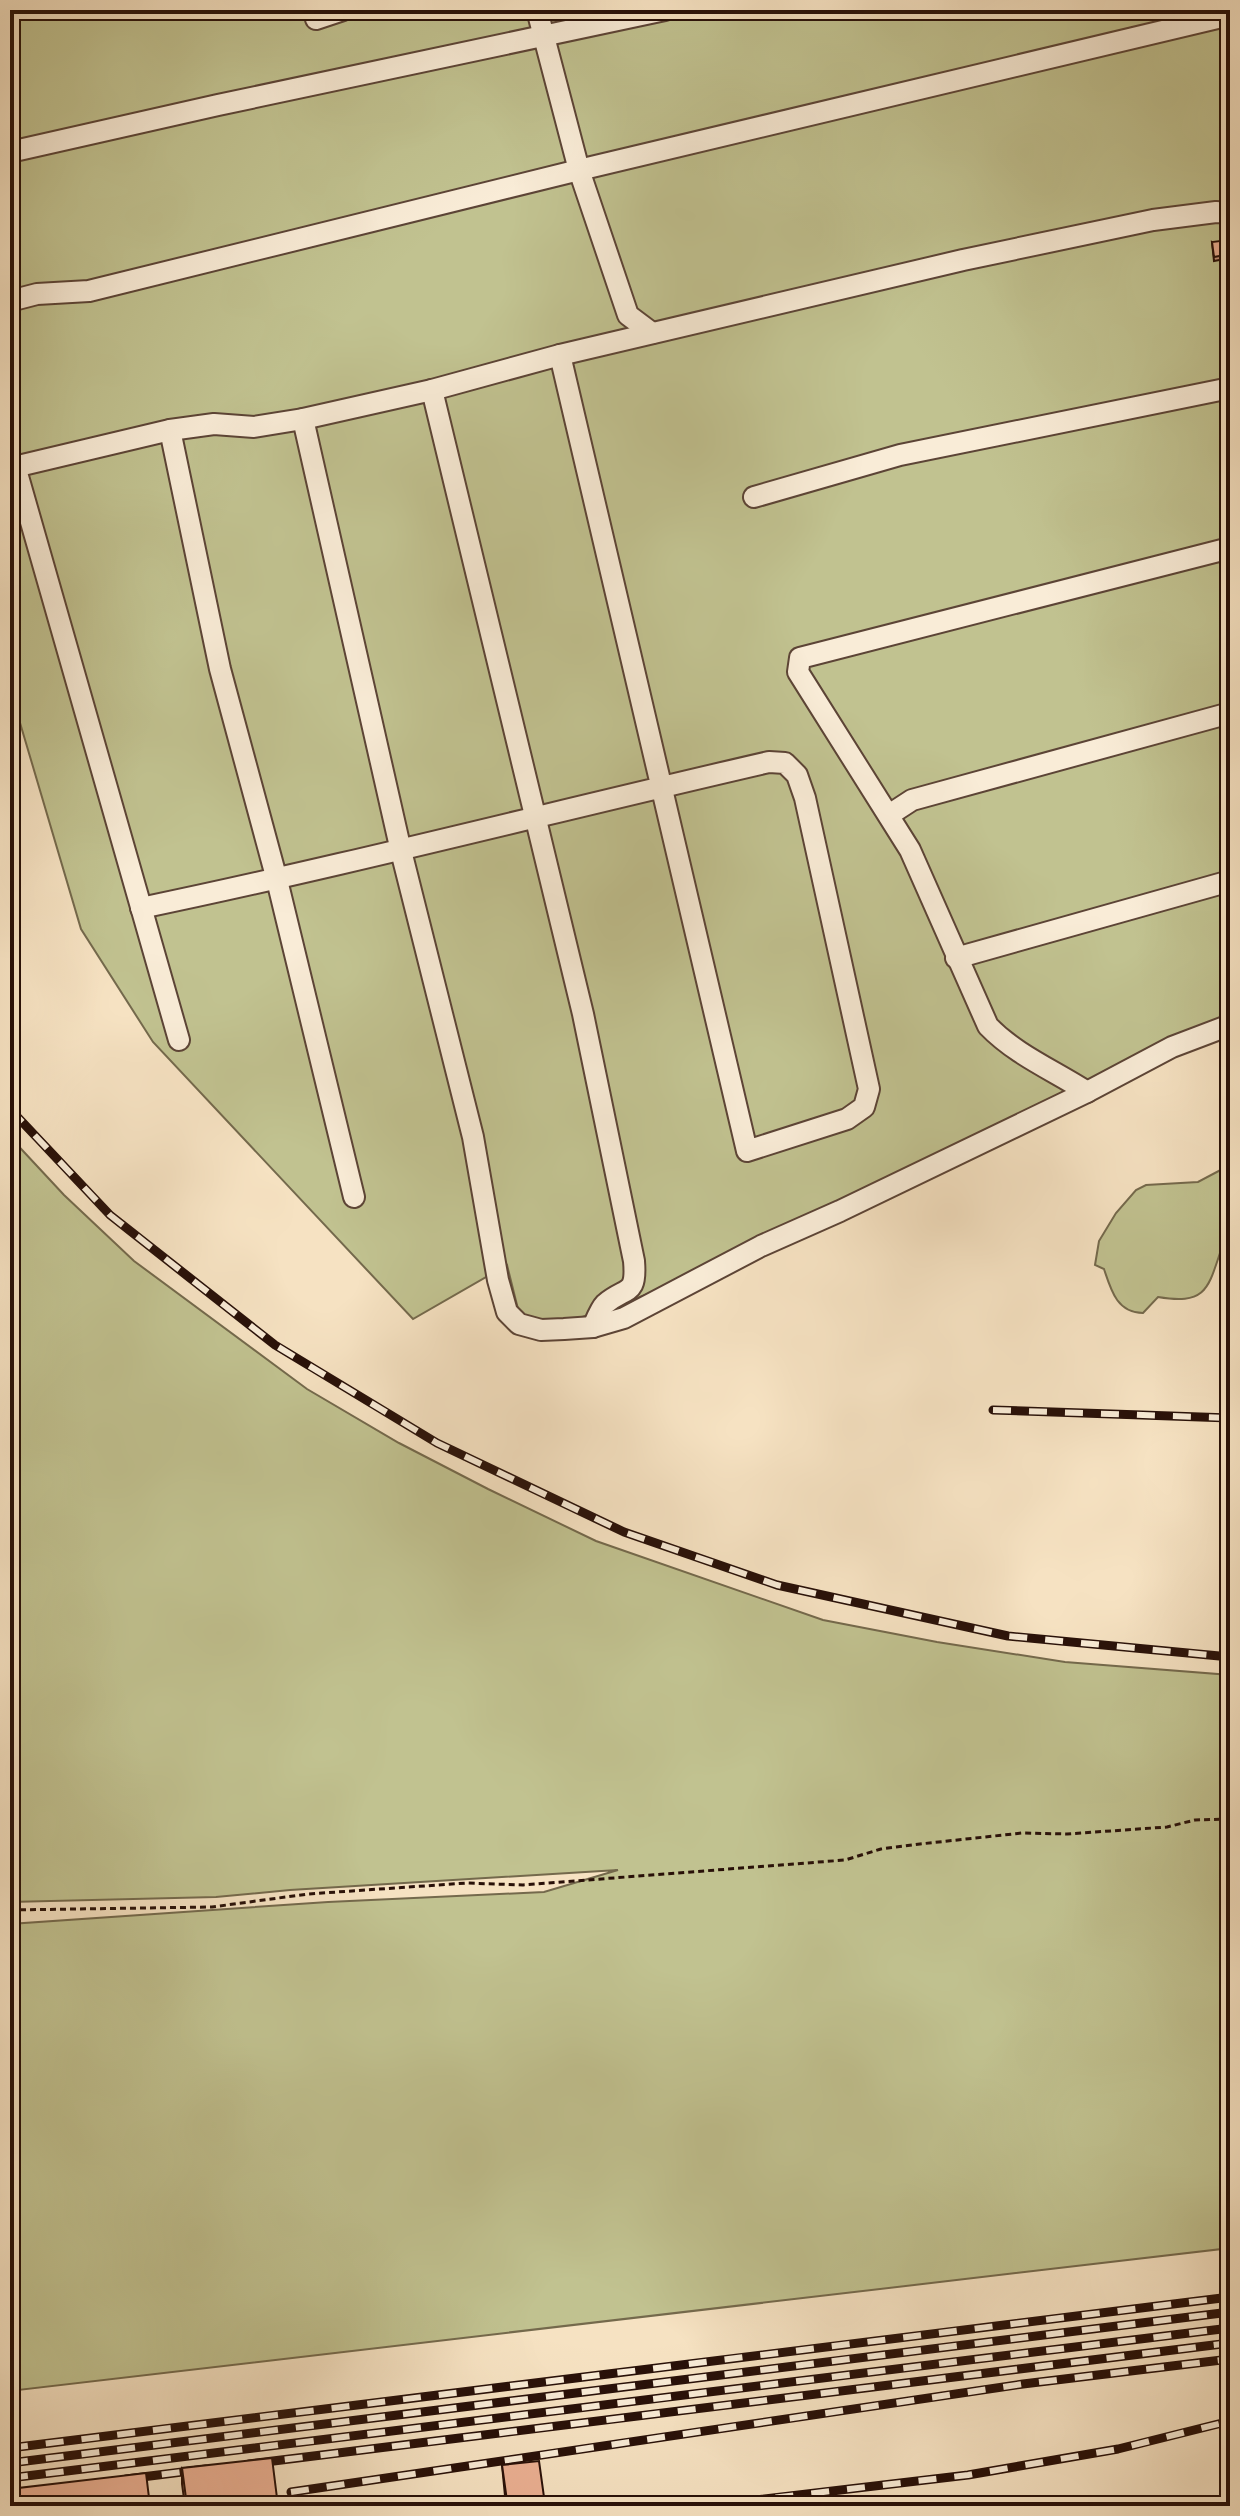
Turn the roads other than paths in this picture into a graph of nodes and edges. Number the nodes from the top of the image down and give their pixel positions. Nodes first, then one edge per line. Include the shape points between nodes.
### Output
1 (343, 10) edge
2 (537, 10) edge
3 (665, 10) edge
4 (1230, 15) edge
5 (316, 19) dead end
6 (545, 37) junction
7 (10, 152) edge
8 (579, 170) junction
9 (1230, 213) edge
10 (10, 301) edge
11 (652, 333) junction
12 (560, 355) junction
13 (1230, 388) edge
14 (432, 390) junction
15 (303, 419) junction
16 (170, 430) junction
17 (12, 467) edge
18 (754, 497) dead end
19 (1230, 548) edge
20 (1230, 713) edge
21 (663, 787) junction
22 (889, 815) junction
23 (537, 818) junction
24 (401, 851) junction
25 (277, 880) junction
26 (1230, 881) edge
27 (141, 908) junction
28 (956, 958) junction
29 (1230, 1025) edge
30 (179, 1040) dead end
31 (1087, 1092) junction
32 (354, 1197) dead end
33 (593, 1327) junction

1 - 5 lane
2 - 6 lane
3 - 6 lane
4 - 8 lane
6 - 7 lane
6 - 8 lane
8 - 10 lane via 89,291
8 - 11 lane via 628,315
9 - 11 lane via 1139,223
11 - 12 lane
12 - 14 lane
12 - 21 lane
13 - 18 lane via 900,455
14 - 15 lane
14 - 23 lane
15 - 16 lane
15 - 24 lane
16 - 17 lane
16 - 25 lane via 220,669
17 - 27 lane
19 - 22 lane via 800,658 798,672
20 - 22 lane via 912,800
21 - 21 lane via 769,762 785,763 797,775 869,1089 864,1107 847,1119 747,1151
21 - 23 lane
22 - 28 lane via 910,850
23 - 24 lane
23 - 33 lane via 634,1261 629,1291 604,1305
24 - 25 lane
24 - 33 lane via 473,1137 507,1312 519,1324 541,1330
25 - 27 lane
25 - 32 lane
26 - 28 lane
27 - 30 lane
28 - 31 lane via 988,1026 1035,1063
29 - 31 lane via 1172,1047
31 - 33 lane via 761,1246 624,1318

